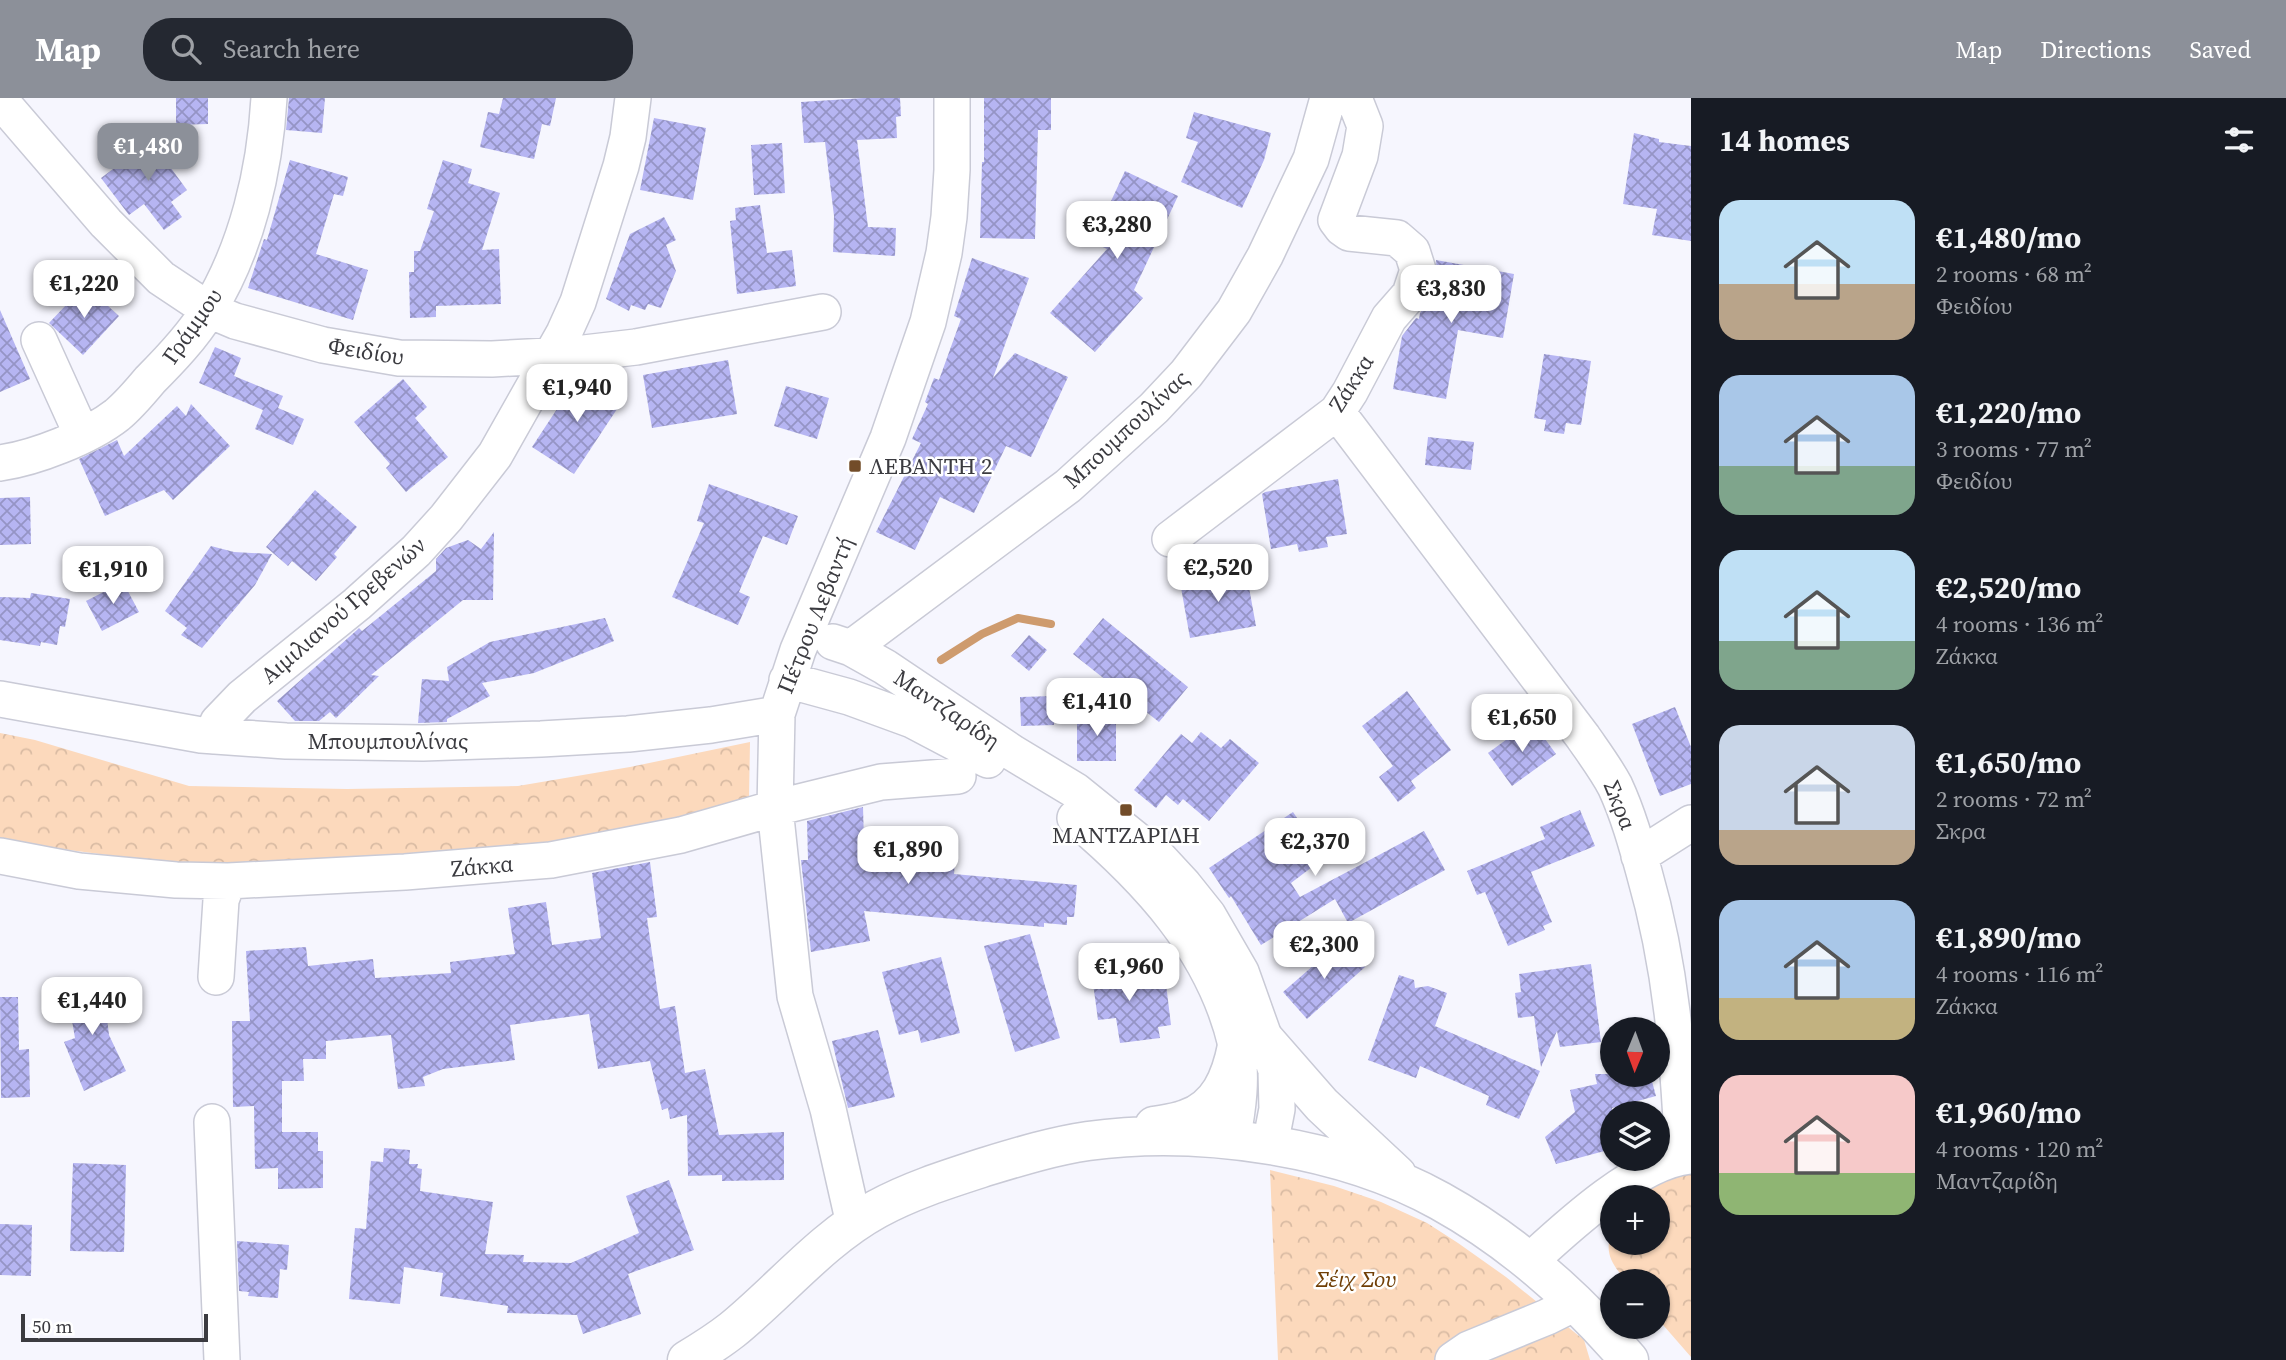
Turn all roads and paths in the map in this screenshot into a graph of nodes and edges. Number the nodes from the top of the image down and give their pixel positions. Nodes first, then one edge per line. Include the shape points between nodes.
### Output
1 (269, 98) edge
2 (633, 98) edge
3 (952, 98) edge
4 (1328, 98) edge
5 (1353, 98) edge
6 (0, 100) edge
7 (209, 310) junction
8 (823, 312) dead end
9 (39, 340) dead end
10 (551, 356) junction
11 (1337, 412) junction
12 (82, 436) junction
13 (0, 463) edge
14 (1170, 539) dead end
15 (806, 631) junction
16 (851, 649) junction
17 (787, 680) junction
18 (0, 699) edge
19 (777, 714) junction
20 (213, 736) junction
21 (958, 776) dead end
22 (775, 808) junction
23 (1691, 823) edge
24 (0, 856) edge
25 (1639, 856) junction
26 (228, 881) junction
27 (216, 977) dead end
28 (1251, 1043) junction
29 (212, 1122) dead end
30 (1232, 1140) junction
31 (1088, 1141) junction
32 (1270, 1146) junction
33 (1687, 1156) edge
34 (1409, 1186) junction
35 (854, 1224) junction
36 (1529, 1262) junction
37 (1575, 1303) junction
38 (222, 1360) edge
39 (687, 1360) edge
40 (1453, 1360) edge
41 (1629, 1360) edge

1 - 7 street, Γράμμου via 255,194 232,262
2 - 10 street, Αιμιλιανού Γρεβενών via 621,166 603,226 575,309
3 - 15 street, Πέτρου Λεβαντή via 949,217 928,322 888,438
4 - 16 street, Μπουμπουλίνας via 1311,159 1265,256 1234,310 1186,374 1068,485
5 - 11 street, Ζάκκα via 1365,126 1360,156 1336,220 1349,233 1397,238 1412,251 1418,270 1410,295 1389,318
6 - 7 street, Φειδίου via 106,223 161,278
7 - 10 street, Φειδίου via 279,334 367,354 439,359
7 - 12 street, Γράμμου via 175,355 116,415
8 - 10 street, Φειδίου via 636,347
9 - 12 street
10 - 20 street, Αιμιλιανού Γρεβενών via 495,455 423,543 358,604 242,697 218,722
11 - 14 street, Ζάκκα
11 - 25 street, Σκρα via 1604,766
12 - 13 street, Γράμμου
15 - 16 street, Μαντζαρίδη
15 - 17 street, Πέτρου Λεβαντή
16 - 28 street, Μαντζαρίδη via 1076,791 1159,858 1208,915 1241,972
17 - 19 street, Πέτρου Λεβαντή
17 - 28 street, Μαντζαρίδη via 912,720 1062,807 1142,880 1183,929
18 - 20 street, Μπουμπουλίνας
19 - 20 street, Μπουμπουλίνας via 711,725 541,740 423,743
19 - 22 street, Πέτρου Λεβαντή
21 - 22 street, Ζάκκα via 881,782
22 - 26 street, Ζάκκα via 681,835 551,860
22 - 35 street, Πέτρου Λεβαντή via 795,996 828,1109
23 - 25 street
24 - 26 street, Ζάκκα via 79,871
25 - 33 street, Σκρα via 1668,971
26 - 27 street via 221,900
28 - 30 street, Μαντζαρίδη
28 - 31 main road via 1218,1097 1188,1119
28 - 32 street, Μαντζαρίδη via 1278,1080
28 - 34 main road
29 - 38 street
30 - 31 main road via 1173,1136
30 - 32 main road
31 - 35 main road via 937,1184 896,1199
32 - 34 main road via 1343,1162
33 - 36 street via 1620,1188
34 - 36 main road via 1439,1200
35 - 39 main road via 731,1331
36 - 37 main road
37 - 40 street
37 - 41 main road

